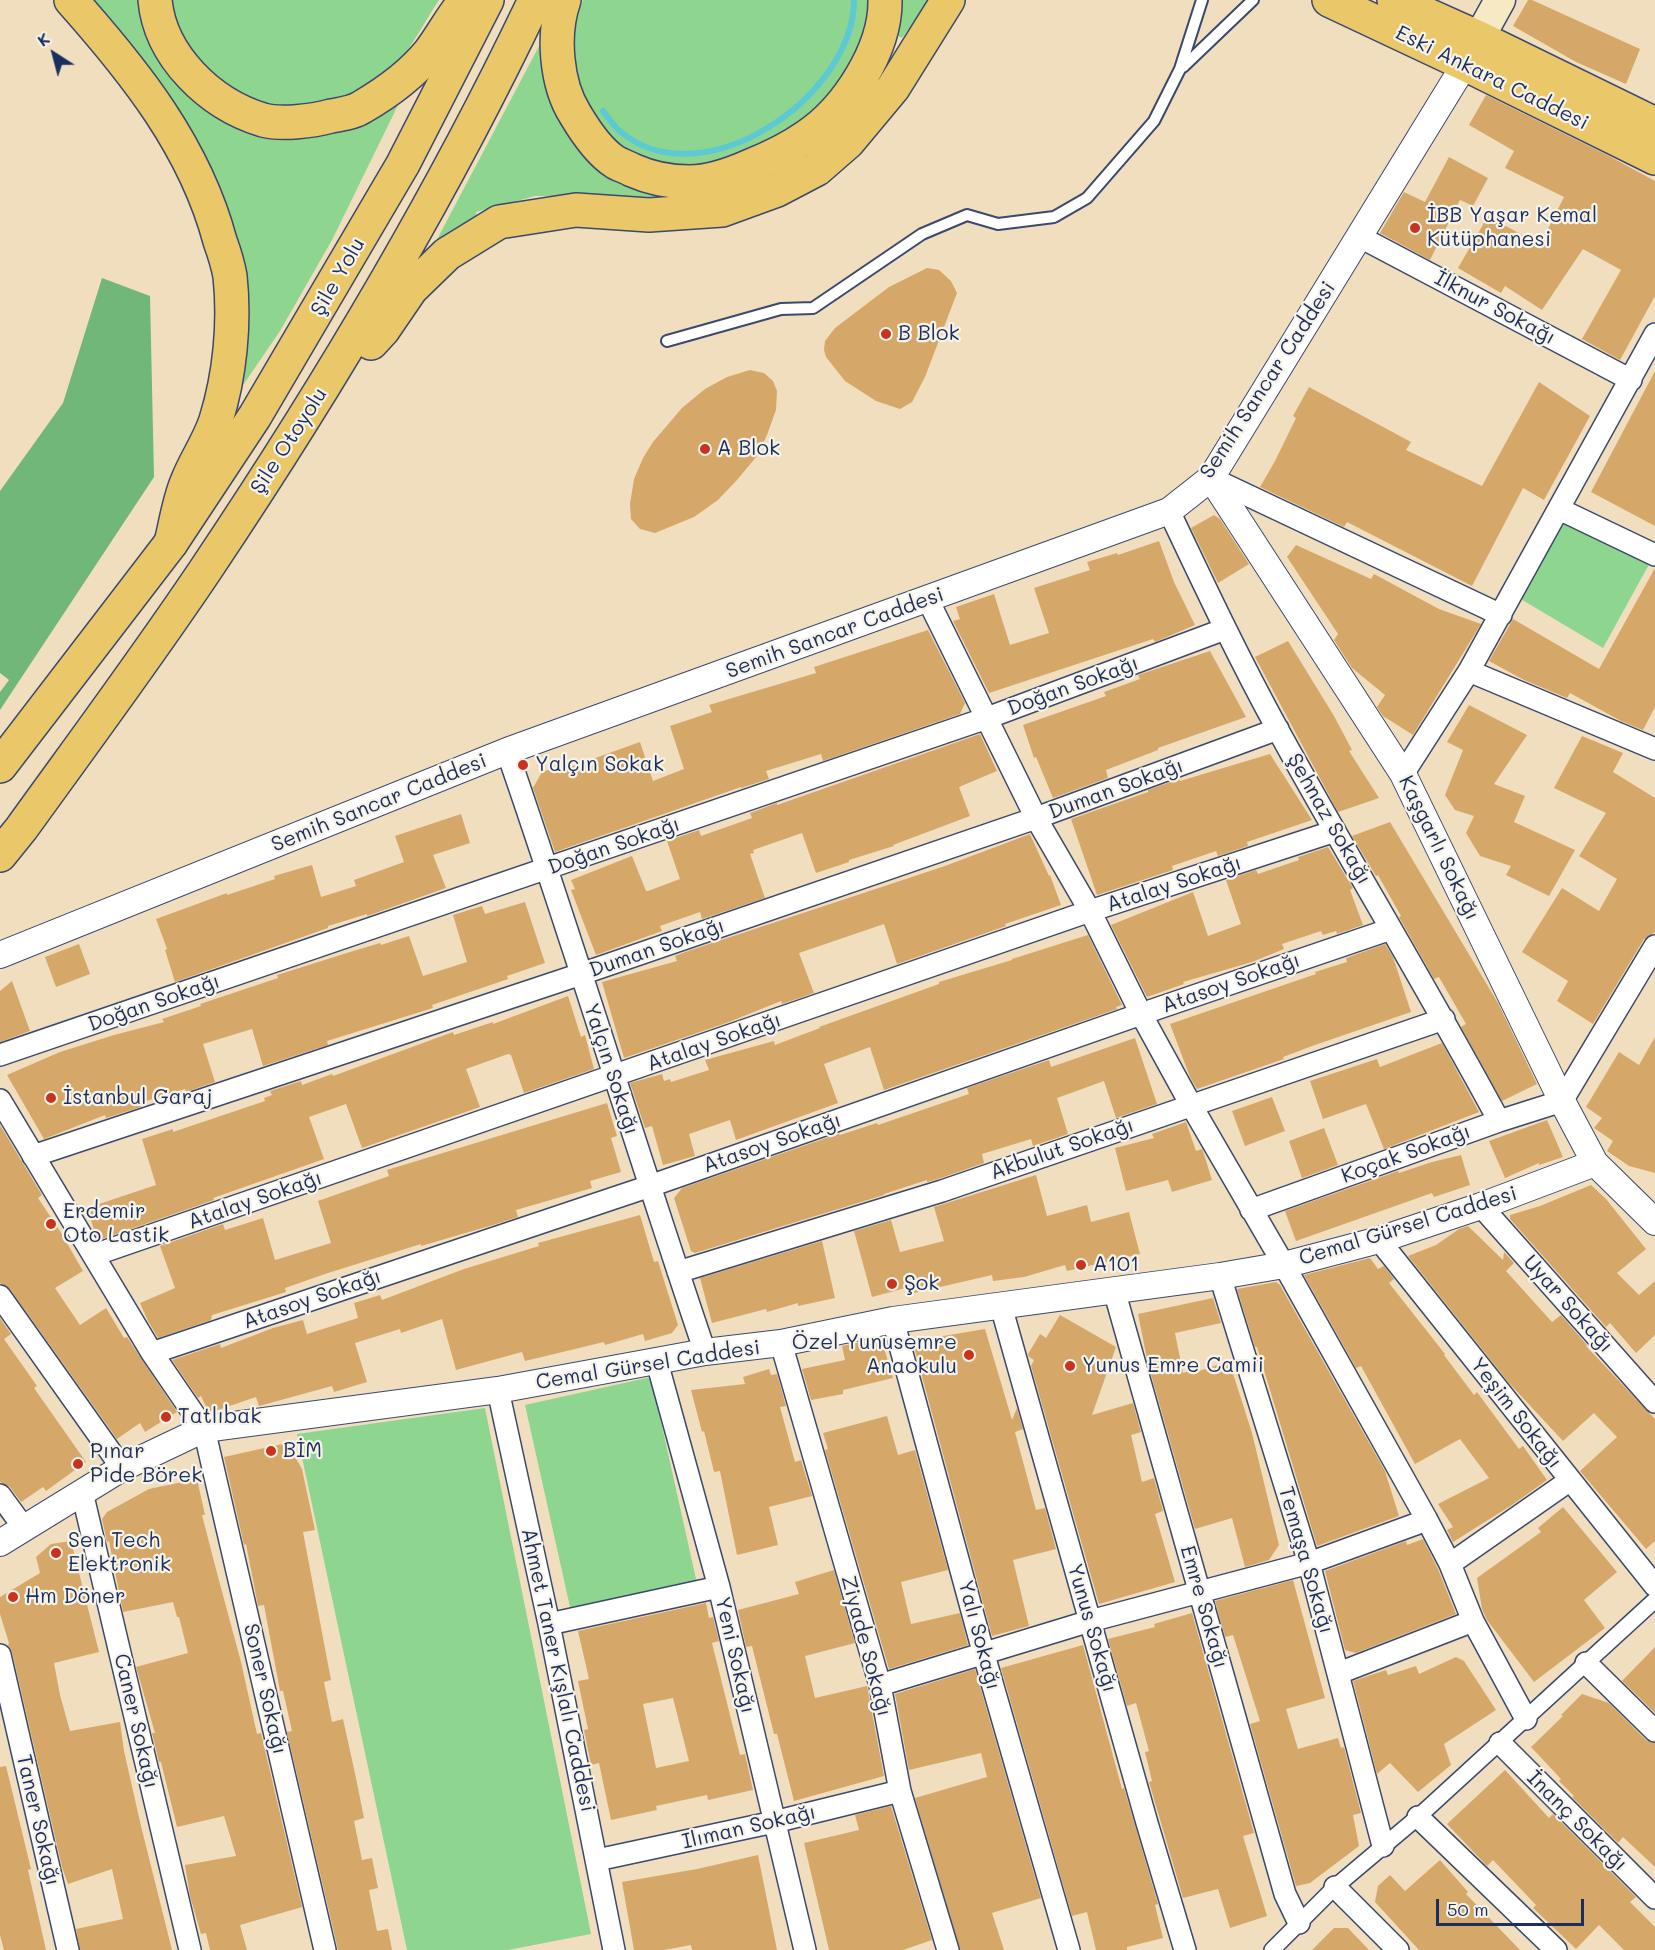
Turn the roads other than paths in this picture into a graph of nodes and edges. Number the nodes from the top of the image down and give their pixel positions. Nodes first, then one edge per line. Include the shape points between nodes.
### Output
1 (71, 0) edge
2 (155, 0) edge
3 (466, 0) edge
4 (487, 0) edge
5 (535, 0) edge
6 (564, 0) edge
7 (885, 0) edge
8 (948, 0) edge
9 (1202, 0) edge
10 (1253, 0) edge
11 (1329, 0) edge
12 (1394, 0) edge
13 (1500, 0) edge
14 (1472, 51) junction
15 (1180, 69) junction
16 (1655, 124) edge
17 (1655, 158) edge
18 (1360, 237) junction
19 (1655, 334) edge
20 (667, 341) dead end
21 (1631, 380) junction
22 (313, 406) junction
23 (1211, 478) junction
24 (1559, 509) junction
25 (1169, 511) junction
26 (171, 543) junction
27 (1655, 555) edge
28 (928, 600) junction
29 (1500, 615) junction
30 (1225, 629) junction
31 (1469, 670) junction
32 (987, 717) junction
33 (1278, 729) junction
34 (1655, 750) edge
35 (507, 751) junction
36 (0, 766) edge
37 (1403, 774) junction
38 (1036, 818) junction
39 (21, 829) junction
40 (1335, 831) junction
41 (0, 855) edge
42 (0, 865) edge
43 (548, 868) junction
44 (1090, 911) junction
45 (1391, 929) junction
46 (1655, 946) edge
47 (0, 955) edge
48 (581, 974) junction
49 (1141, 1014) junction
50 (1444, 1019) junction
51 (0, 1055) edge
52 (614, 1077) junction
53 (0, 1100) edge
54 (1562, 1101) junction
55 (1191, 1105) junction
56 (1499, 1121) junction
57 (33, 1156) junction
58 (1595, 1163) junction
59 (650, 1186) junction
60 (1481, 1206) junction
61 (1251, 1210) junction
62 (1655, 1221) edge
63 (1379, 1240) junction
64 (94, 1255) junction
65 (1284, 1265) junction
66 (678, 1272) junction
67 (1220, 1276) junction
68 (1114, 1290) junction
69 (0, 1296) edge
70 (1001, 1306) junction
71 (893, 1320) junction
72 (781, 1343) junction
73 (705, 1352) junction
74 (152, 1353) junction
75 (657, 1362) junction
76 (498, 1390) junction
77 (1655, 1402) edge
78 (204, 1429) junction
79 (122, 1468) junction
80 (1569, 1481) junction
81 (82, 1492) junction
82 (0, 1495) edge
83 (1427, 1520) junction
84 (24, 1528) junction
85 (0, 1543) edge
86 (1309, 1563) junction
87 (1450, 1564) junction
88 (1655, 1586) edge
89 (719, 1587) junction
90 (1200, 1592) junction
91 (1655, 1600) edge
92 (1090, 1621) junction
93 (1473, 1621) junction
94 (549, 1624) junction
95 (984, 1655) junction
96 (0, 1656) edge
97 (1586, 1663) junction
98 (1339, 1673) junction
99 (880, 1685) junction
100 (1526, 1719) junction
101 (1655, 1731) edge
102 (1500, 1743) junction
103 (900, 1791) junction
104 (1418, 1817) junction
105 (774, 1822) junction
106 (1383, 1846) junction
107 (597, 1860) junction
108 (1335, 1887) junction
109 (1655, 1898) edge
110 (1299, 1923) junction
111 (68, 1950) edge
112 (190, 1950) edge
113 (325, 1950) edge
114 (614, 1950) edge
115 (805, 1950) edge
116 (948, 1950) edge
117 (1069, 1950) edge
118 (1185, 1950) edge
119 (1272, 1950) edge
120 (1398, 1950) edge
121 (1556, 1950) edge

1 - 26 main road via 146,90 180,143 212,212 230,275 227,374 216,421 187,482
2 - 3 main road via 172,51 198,82 224,102 264,120 310,122 358,109 390,90 428,54
4 - 26 main road, Şile Yolu via 403,164 325,300
5 - 22 main road, Şile Otoyolu via 454,160
6 - 7 main road via 558,45 559,76 569,105 587,134 615,162 650,178 690,182 731,174 774,156 808,136 836,110 859,82 873,54 885,14
8 - 22 main road via 893,88 848,141 817,169 777,190 722,210 649,215 576,210 499,222 447,254 411,290 383,330
9 - 15 lane
10 - 15 lane
11 - 14 main road, Eski Ankara Caddesi
12 - 14 main road, Eski Ankara Caddesi
13 - 14 main road
14 - 16 main road, Eski Ankara Caddesi
14 - 17 main road, Eski Ankara Caddesi
14 - 18 street, Semih Sancar Caddesi
15 - 20 lane via 1155,121 1087,198 1054,217 998,224 967,215 922,234 813,308 781,309
18 - 21 street, İlknur Sokağı
18 - 23 street, Semih Sancar Caddesi
19 - 21 street
21 - 24 street
22 - 39 main road, Şile Otoyolu via 205,570
23 - 25 street, Semih Sancar Caddesi
23 - 29 street
23 - 37 street, Kaşgarlı Sokağı
24 - 27 street
24 - 29 street
25 - 28 street, Semih Sancar Caddesi
25 - 30 street, Şehnaz Sokağı
26 - 36 main road
28 - 32 street
28 - 35 street, Semih Sancar Caddesi
29 - 31 street
30 - 32 street, Doğan Sokağı
30 - 33 street, Şehnaz Sokağı
31 - 34 street
31 - 37 street
32 - 38 street
32 - 43 street, Doğan Sokağı
33 - 38 street, Duman Sokağı
33 - 40 street, Şehnaz Sokağı
35 - 43 street, Yalçın Sokağı
35 - 47 street, Semih Sancar Caddesi
37 - 54 street, Kaşgarlı Sokağı
38 - 44 street
38 - 48 street, Duman Sokağı
39 - 41 main road, Şile Otoyolu
39 - 42 main road
40 - 44 street, Atalay Sokağı
40 - 45 street, Şehnaz Sokağı
43 - 48 street, Yalçın Sokağı
43 - 51 street, Doğan Sokağı
44 - 49 street
44 - 52 street, Atalay Sokağı
45 - 49 street, Atasoy Sokağı
45 - 50 street, Şehnaz Sokağı
46 - 54 street
48 - 52 street, Yalçın Sokağı
48 - 57 street, Duman Sokağı
49 - 55 street
49 - 59 street, Atasoy Sokağı
50 - 55 street, Akbulut Sokağı
50 - 56 street, Şehnaz Sokağı
52 - 59 street, Yalçın Sokağı
52 - 64 street, Atalay Sokağı
53 - 57 street
54 - 56 street, Koçak Sokağı
54 - 58 street, Kaşgarlı Sokağı
55 - 61 street
55 - 66 street, Akbulut Sokağı via 942,1191
56 - 61 street, Koçak Sokağı
57 - 64 street
58 - 60 street, Cemal Gürsel Caddesi
58 - 62 street, Kaşgarlı Sokağı
59 - 66 street, Yalçın Sokağı
59 - 74 street, Atasoy Sokağı
60 - 63 street, Cemal Gürsel Caddesi
60 - 77 street, Uyar Sokağı
61 - 65 street
63 - 65 street, Cemal Gürsel Caddesi
63 - 80 street, Yeşim Sokağı
64 - 74 street
65 - 67 street, Cemal Gürsel Caddesi
65 - 83 street
66 - 73 street, Yalçın Sokağı
67 - 68 street, Cemal Gürsel Caddesi
67 - 86 street, Temaşa Sokağı
68 - 70 street, Cemal Gürsel Caddesi
68 - 90 street, Emre Sokağı
69 - 79 street
70 - 71 street, Cemal Gürsel Caddesi
70 - 92 street, Yunus Sokağı
71 - 72 street, Cemal Gürsel Caddesi
71 - 95 street, Yalı Sokağı
72 - 73 street, Cemal Gürsel Caddesi
72 - 99 street, Ziyade Sokağı
73 - 75 street, Cemal Gürsel Caddesi
74 - 78 street
75 - 76 street, Cemal Gürsel Caddesi
75 - 89 street, Yeni Sokağı
76 - 78 street, Cemal Gürsel Caddesi
76 - 94 street, Ahmet Taner Kışlalı Caddesi
78 - 79 street, Cemal Gürsel Caddesi
78 - 113 street, Soner Sokağı
79 - 81 street, Cemal Gürsel Caddesi
80 - 87 street
80 - 88 street, Yeşim Sokağı
81 - 84 street, Cemal Gürsel Caddesi
81 - 112 street, Caner Sokağı
82 - 84 street
83 - 86 street
83 - 87 street
84 - 85 street, Cemal Gürsel Caddesi
86 - 90 street
86 - 98 street, Temaşa Sokağı
87 - 93 street
89 - 94 street
89 - 105 street, Yeni Sokağı
90 - 92 street
90 - 110 street, Emre Sokağı via 1285,1894
91 - 97 street
92 - 95 street
92 - 118 street, Yunus Sokağı
93 - 98 street
93 - 100 street
94 - 107 street, Ahmet Taner Kışlalı Caddesi
95 - 99 street
95 - 117 street, Yalı Sokağı
96 - 111 street, Taner Sokağı
97 - 100 street
97 - 101 street
98 - 106 street, Temaşa Sokağı
99 - 103 street, Ziyade Sokağı
100 - 102 street
102 - 104 street
102 - 109 street, İnanç Sokağı
103 - 105 street, Ilıman Sokağı
103 - 116 street, Ziyade Sokağı
104 - 106 street
104 - 121 street
105 - 107 street, Ilıman Sokağı
105 - 115 street, Yeni Sokağı
106 - 108 street
107 - 114 street, Ahmet Taner Kışlalı Caddesi
108 - 110 street
108 - 120 street
110 - 119 street

